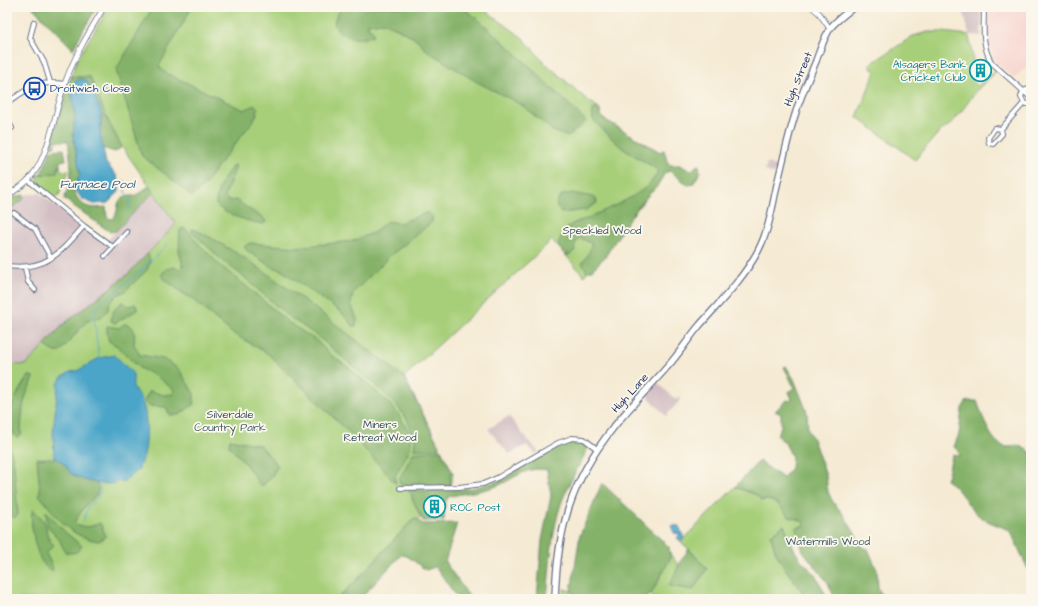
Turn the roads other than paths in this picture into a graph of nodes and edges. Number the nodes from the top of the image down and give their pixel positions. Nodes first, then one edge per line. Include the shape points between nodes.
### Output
1 (104, 7) edge
2 (812, 7) edge
3 (854, 7) edge
4 (984, 7) edge
5 (34, 22) dead end
6 (830, 29) junction
7 (50, 82) junction
8 (64, 84) junction
9 (1031, 88) edge
10 (1023, 91) junction
11 (1031, 98) edge
12 (7, 103) edge
13 (1024, 104) junction
14 (1031, 105) edge
15 (7, 120) edge
16 (12, 128) dead end
17 (1001, 129) dead end
18 (781, 170) joint
19 (28, 180) junction
20 (7, 196) edge
21 (14, 213) dead end
22 (84, 226) junction
23 (127, 232) dead end
24 (113, 247) junction
25 (104, 256) dead end
26 (51, 258) junction
27 (7, 266) edge
28 (25, 268) junction
29 (35, 290) dead end
30 (598, 449) junction
31 (400, 488) dead end
32 (555, 599) edge

1 - 8 street via 82,42
2 - 6 street
3 - 6 main road, High Street
4 - 10 street via 985,48 988,57
5 - 7 street via 30,38 44,62
6 - 18 main road, High Street via 796,110
7 - 8 street
7 - 12 street via 30,87
8 - 19 street via 44,155
9 - 10 street
10 - 11 street
10 - 13 street via 1021,97
13 - 14 street
13 - 17 street
15 - 16 street
18 - 30 main road, High Lane via 767,230 751,263
19 - 20 street
19 - 22 street
21 - 26 street via 35,229
22 - 24 street
22 - 26 street via 63,250
23 - 24 street
24 - 25 street
26 - 28 street
27 - 28 street
28 - 29 street via 28,282
30 - 31 street via 584,439 572,438 483,484
30 - 32 main road, High Lane via 578,483 564,522 557,560

